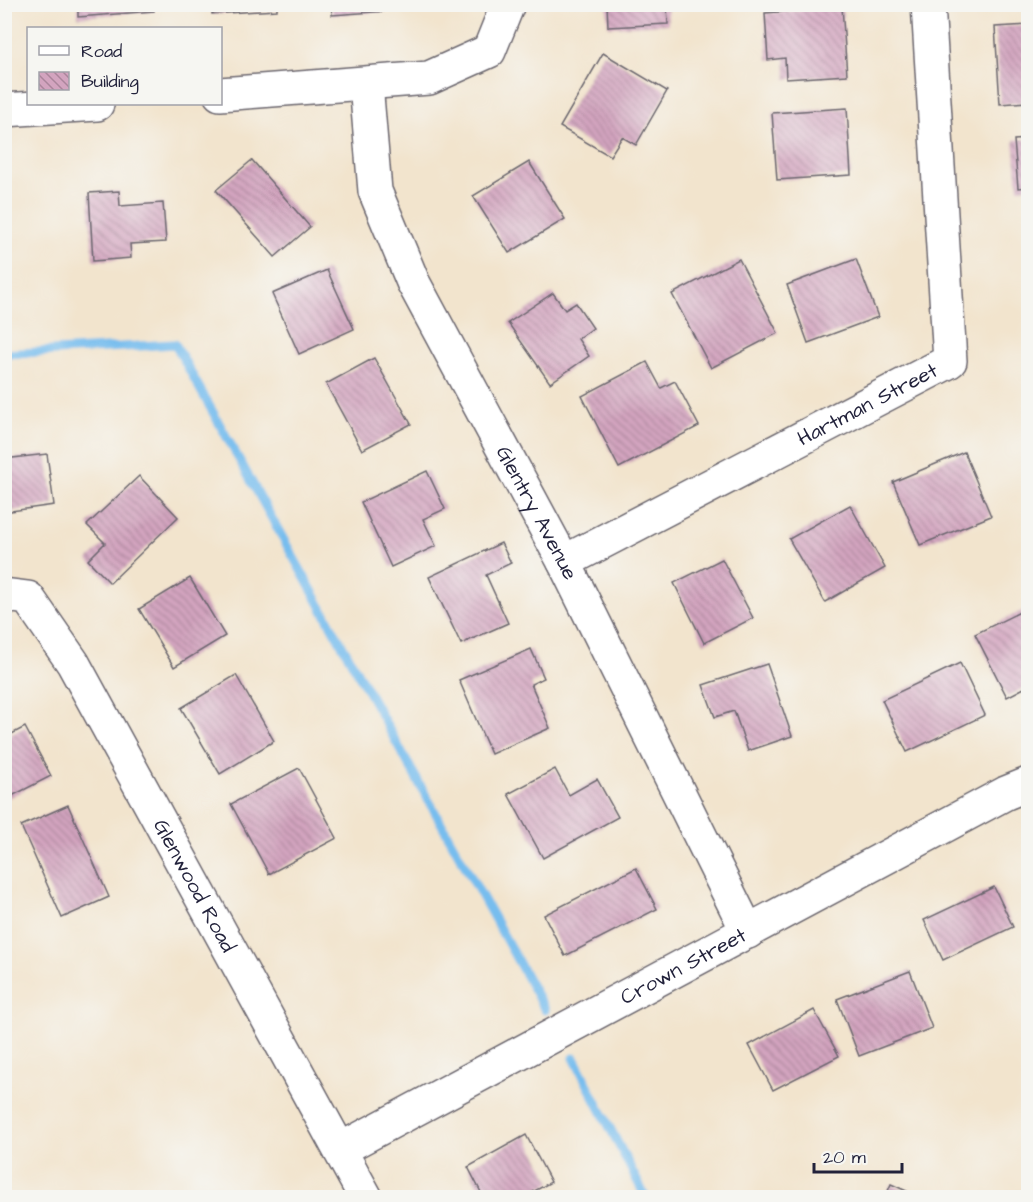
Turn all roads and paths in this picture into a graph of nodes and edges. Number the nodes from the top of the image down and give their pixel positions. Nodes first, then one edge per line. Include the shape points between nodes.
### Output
1 (508, 4) edge
2 (928, 4) edge
3 (366, 84) junction
4 (222, 94) edge
5 (82, 105) edge
6 (4, 110) edge
7 (564, 562) junction
8 (4, 595) edge
9 (1029, 784) edge
10 (748, 932) junction
11 (341, 1149) junction
12 (366, 1197) edge

1 - 3 street via 489,51 429,78
2 - 7 street, Hartman Street via 950,361
3 - 4 street
3 - 7 street, Glentry Avenue via 375,190 413,282
5 - 6 street
7 - 10 street, Glentry Avenue
8 - 11 street, Glenwood Road via 28,598 73,663
9 - 10 street, Crown Street
10 - 11 street, Crown Street
11 - 12 street, Glenwood Road

